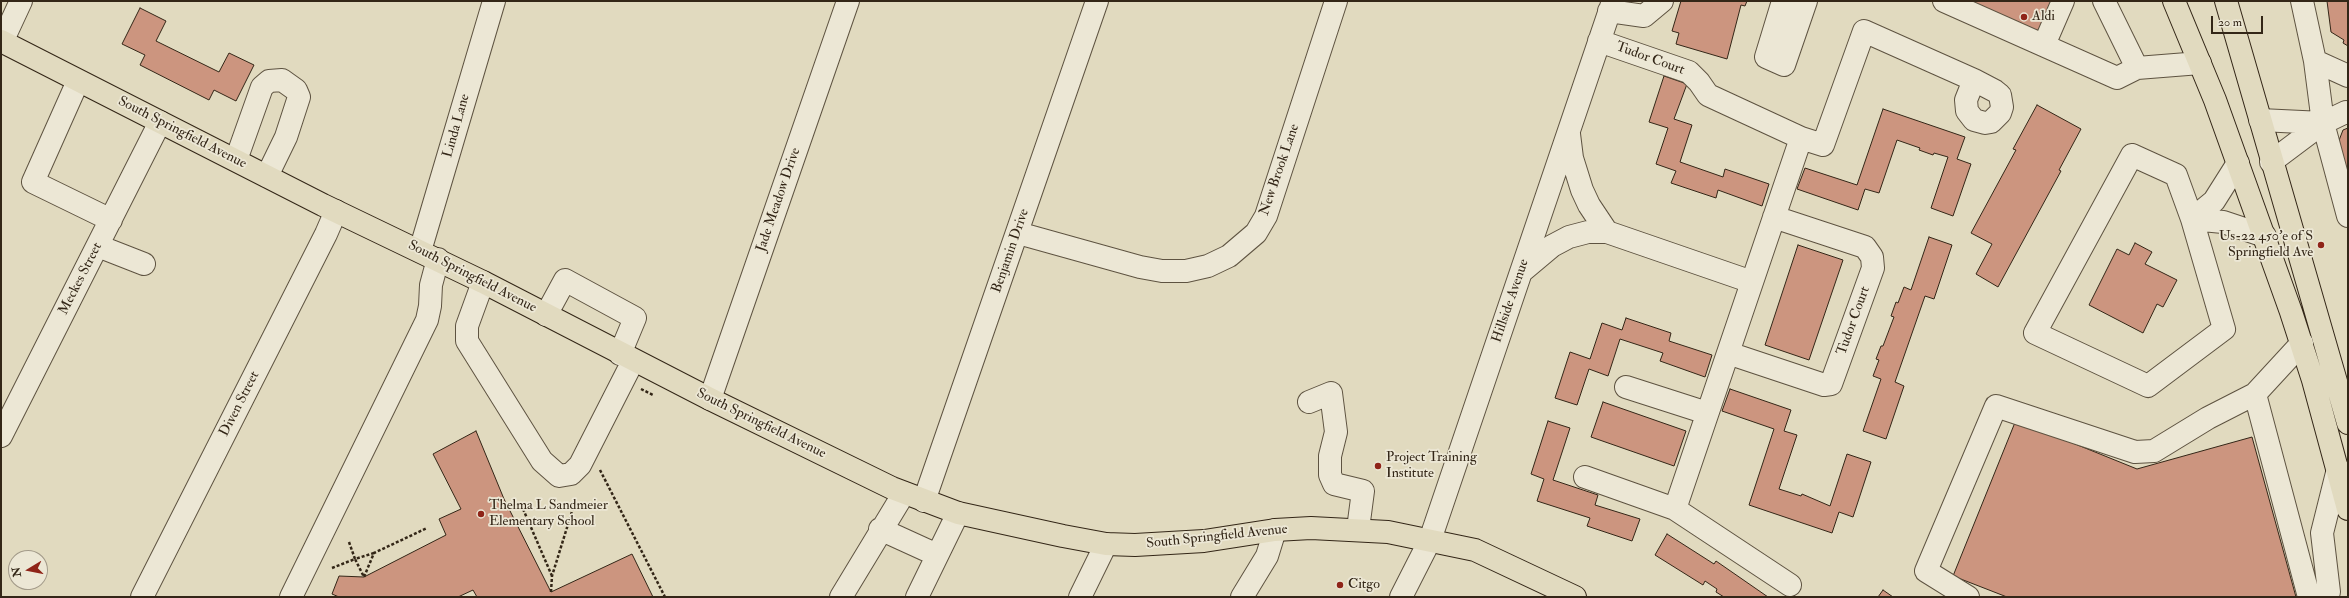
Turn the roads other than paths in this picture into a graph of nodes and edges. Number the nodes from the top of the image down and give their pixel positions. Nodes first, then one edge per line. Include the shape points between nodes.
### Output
1 (22, 1) edge
2 (494, 1) edge
3 (848, 1) edge
4 (1096, 1) edge
5 (1336, 1) edge
6 (1662, 1) edge
7 (1783, 1) edge
8 (1806, 1) edge
9 (1944, 1) edge
10 (2063, 1) edge
11 (2104, 1) edge
12 (2174, 1) edge
13 (2226, 1) edge
14 (2302, 1) edge
15 (1611, 6) edge
16 (1599, 41) junction
17 (1, 42) edge
18 (2044, 45) junction
19 (2315, 61) junction
20 (2200, 63) junction
21 (2137, 68) junction
22 (2348, 76) edge
23 (1974, 80) dead end
24 (78, 81) junction
25 (2348, 113) edge
26 (2260, 120) junction
27 (160, 122) junction
28 (2324, 123) junction
29 (1568, 131) junction
30 (1801, 138) junction
31 (236, 160) junction
32 (2271, 162) junction
33 (2238, 163) junction
34 (266, 176) junction
35 (336, 211) junction
36 (2348, 216) edge
37 (1774, 217) junction
38 (2192, 219) junction
39 (111, 220) junction
40 (1607, 232) junction
41 (1018, 233) junction
42 (2265, 236) junction
43 (98, 246) junction
44 (429, 255) junction
45 (144, 264) dead end
46 (1520, 272) junction
47 (483, 282) junction
48 (1752, 282) junction
49 (546, 315) junction
50 (2302, 343) junction
51 (1728, 353) junction
52 (626, 357) junction
53 (1626, 387) dead end
54 (2255, 394) junction
55 (710, 399) junction
56 (1309, 402) dead end
57 (1707, 413) junction
58 (2348, 422) edge
59 (1, 436) edge
60 (2338, 470) junction
61 (1585, 477) dead end
62 (904, 493) junction
63 (924, 501) junction
64 (1675, 509) junction
65 (2348, 510) edge
66 (958, 513) junction
67 (880, 529) junction
68 (1358, 529) junction
69 (1274, 530) junction
70 (1430, 540) junction
71 (1106, 544) junction
72 (937, 555) junction
73 (1790, 585) dead end
74 (142, 597) edge
75 (291, 597) edge
76 (841, 597) edge
77 (917, 597) edge
78 (1080, 597) edge
79 (1242, 597) edge
80 (1401, 597) edge
81 (1575, 597) edge
82 (1968, 597) edge
83 (2309, 597) edge
84 (2326, 597) edge

1 - 17 street
2 - 44 street, Linda Lane
3 - 55 street, Jade Meadow Drive
4 - 41 street, Benjamin Drive
5 - 41 street, New Brook Lane via 1266,216 1252,238 1229,256 1201,268 1162,271
6 - 15 street via 1644,16
7 - 8 street via 1766,57 1784,65
9 - 18 street
10 - 18 street
11 - 21 street
12 - 20 main road
13 - 26 main road
14 - 19 street
15 - 16 street, Hillside Avenue
16 - 29 street, Hillside Avenue
16 - 30 street, Tudor Court via 1689,72 1708,95
17 - 24 main road, South Springfield Avenue
18 - 21 street via 2117,78
19 - 22 street
19 - 28 street
20 - 21 street
20 - 33 main road
23 - 30 street, Tudor Court via 1864,31 1823,145
24 - 27 main road, South Springfield Avenue
24 - 39 street via 33,182
25 - 28 street
26 - 28 street
26 - 32 main road
27 - 31 main road, South Springfield Avenue
27 - 39 street, Meckes Street
28 - 32 street
28 - 36 street
29 - 40 street via 1572,158 1582,190
29 - 46 street, Hillside Avenue
30 - 37 street
31 - 34 main road, South Springfield Avenue
31 - 34 street via 262,87 269,81 282,80 296,90 299,97 286,136
32 - 58 main road
33 - 38 street via 2214,201
33 - 42 main road
34 - 35 main road, South Springfield Avenue
35 - 44 main road, South Springfield Avenue
35 - 74 street, Diven Street
37 - 48 street
37 - 51 street, Tudor Court via 1865,247 1872,256 1873,268 1830,384 1824,385
38 - 38 street via 2176,175 2132,155 2036,333 2148,386 2224,329
38 - 42 street via 2223,222
39 - 43 street, Meckes Street
40 - 46 street via 1588,232 1569,237 1552,246
40 - 48 street
41 - 63 street, Benjamin Drive
42 - 50 main road
43 - 45 street
43 - 59 street, Meckes Street
44 - 47 main road, South Springfield Avenue
44 - 75 street, Linda Lane via 431,285 427,320
46 - 70 street, Hillside Avenue
47 - 49 main road, South Springfield Avenue
47 - 52 street via 466,326 467,341 542,461 559,476 571,474 580,465
48 - 51 street
49 - 52 main road, South Springfield Avenue
49 - 52 street via 565,280 635,318
50 - 54 street
50 - 60 main road
51 - 57 street
52 - 55 main road, South Springfield Avenue
53 - 57 street
54 - 82 street via 2208,418 2154,451 2135,452 1996,406 1926,571
54 - 83 street
55 - 62 main road, South Springfield Avenue
56 - 68 street via 1331,393 1336,432 1330,456 1330,475 1334,484 1363,491
57 - 64 street
60 - 65 main road
60 - 84 street via 2322,533 2329,592
61 - 64 street
62 - 63 main road, South Springfield Avenue
62 - 67 street
63 - 66 main road, South Springfield Avenue
64 - 73 street
66 - 71 main road, South Springfield Avenue
66 - 72 street
67 - 72 street
67 - 76 street
68 - 69 main road, South Springfield Avenue
68 - 70 main road, South Springfield Avenue
69 - 71 main road, South Springfield Avenue via 1204,541 1135,546
69 - 79 street via 1267,556
70 - 80 street, Hillside Avenue
70 - 81 main road, South Springfield Avenue via 1475,550
71 - 78 street
72 - 77 street

